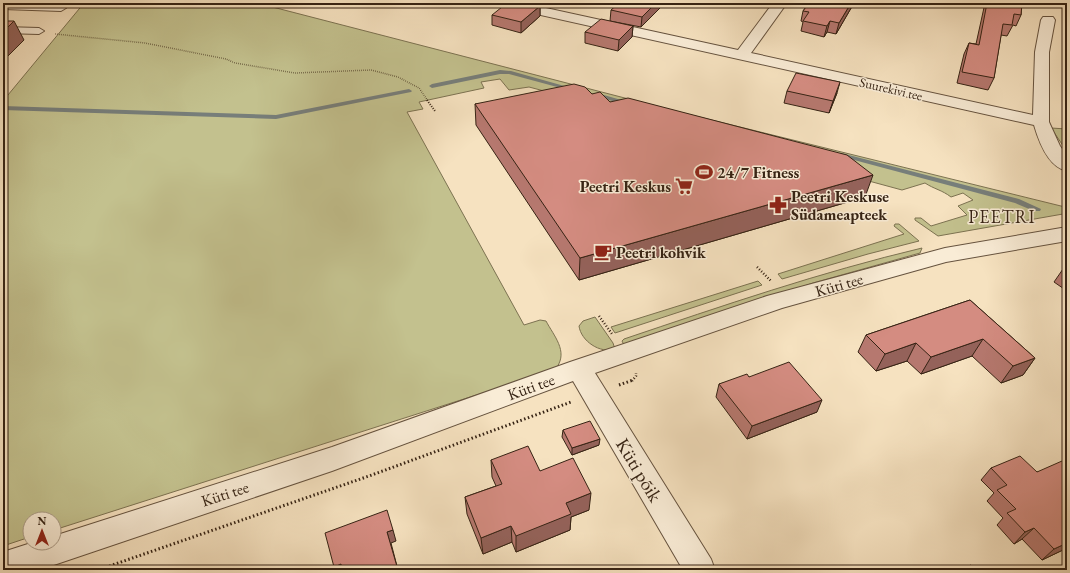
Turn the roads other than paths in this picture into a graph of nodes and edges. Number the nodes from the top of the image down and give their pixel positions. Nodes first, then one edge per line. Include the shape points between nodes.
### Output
1 (505, 3) edge
2 (780, 3) edge
3 (3, 6) edge
4 (61, 8) dead end
5 (1048, 20) dead end
6 (3, 30) edge
7 (39, 31) road end
8 (741, 56) junction
9 (1041, 122) junction
10 (1067, 166) edge
11 (1067, 234) edge
12 (579, 369) junction
13 (3, 567) edge
14 (700, 570) edge

1 - 8 street, Suurekivi tee
2 - 8 street
3 - 4 lane
5 - 9 street via 1042,52
6 - 7 lane
8 - 9 street, Suurekivi tee
9 - 10 street via 1048,143 1060,161
11 - 12 street, Küti tee via 938,257 775,302
12 - 13 street, Küti tee via 332,459
12 - 14 street, Küti põik

